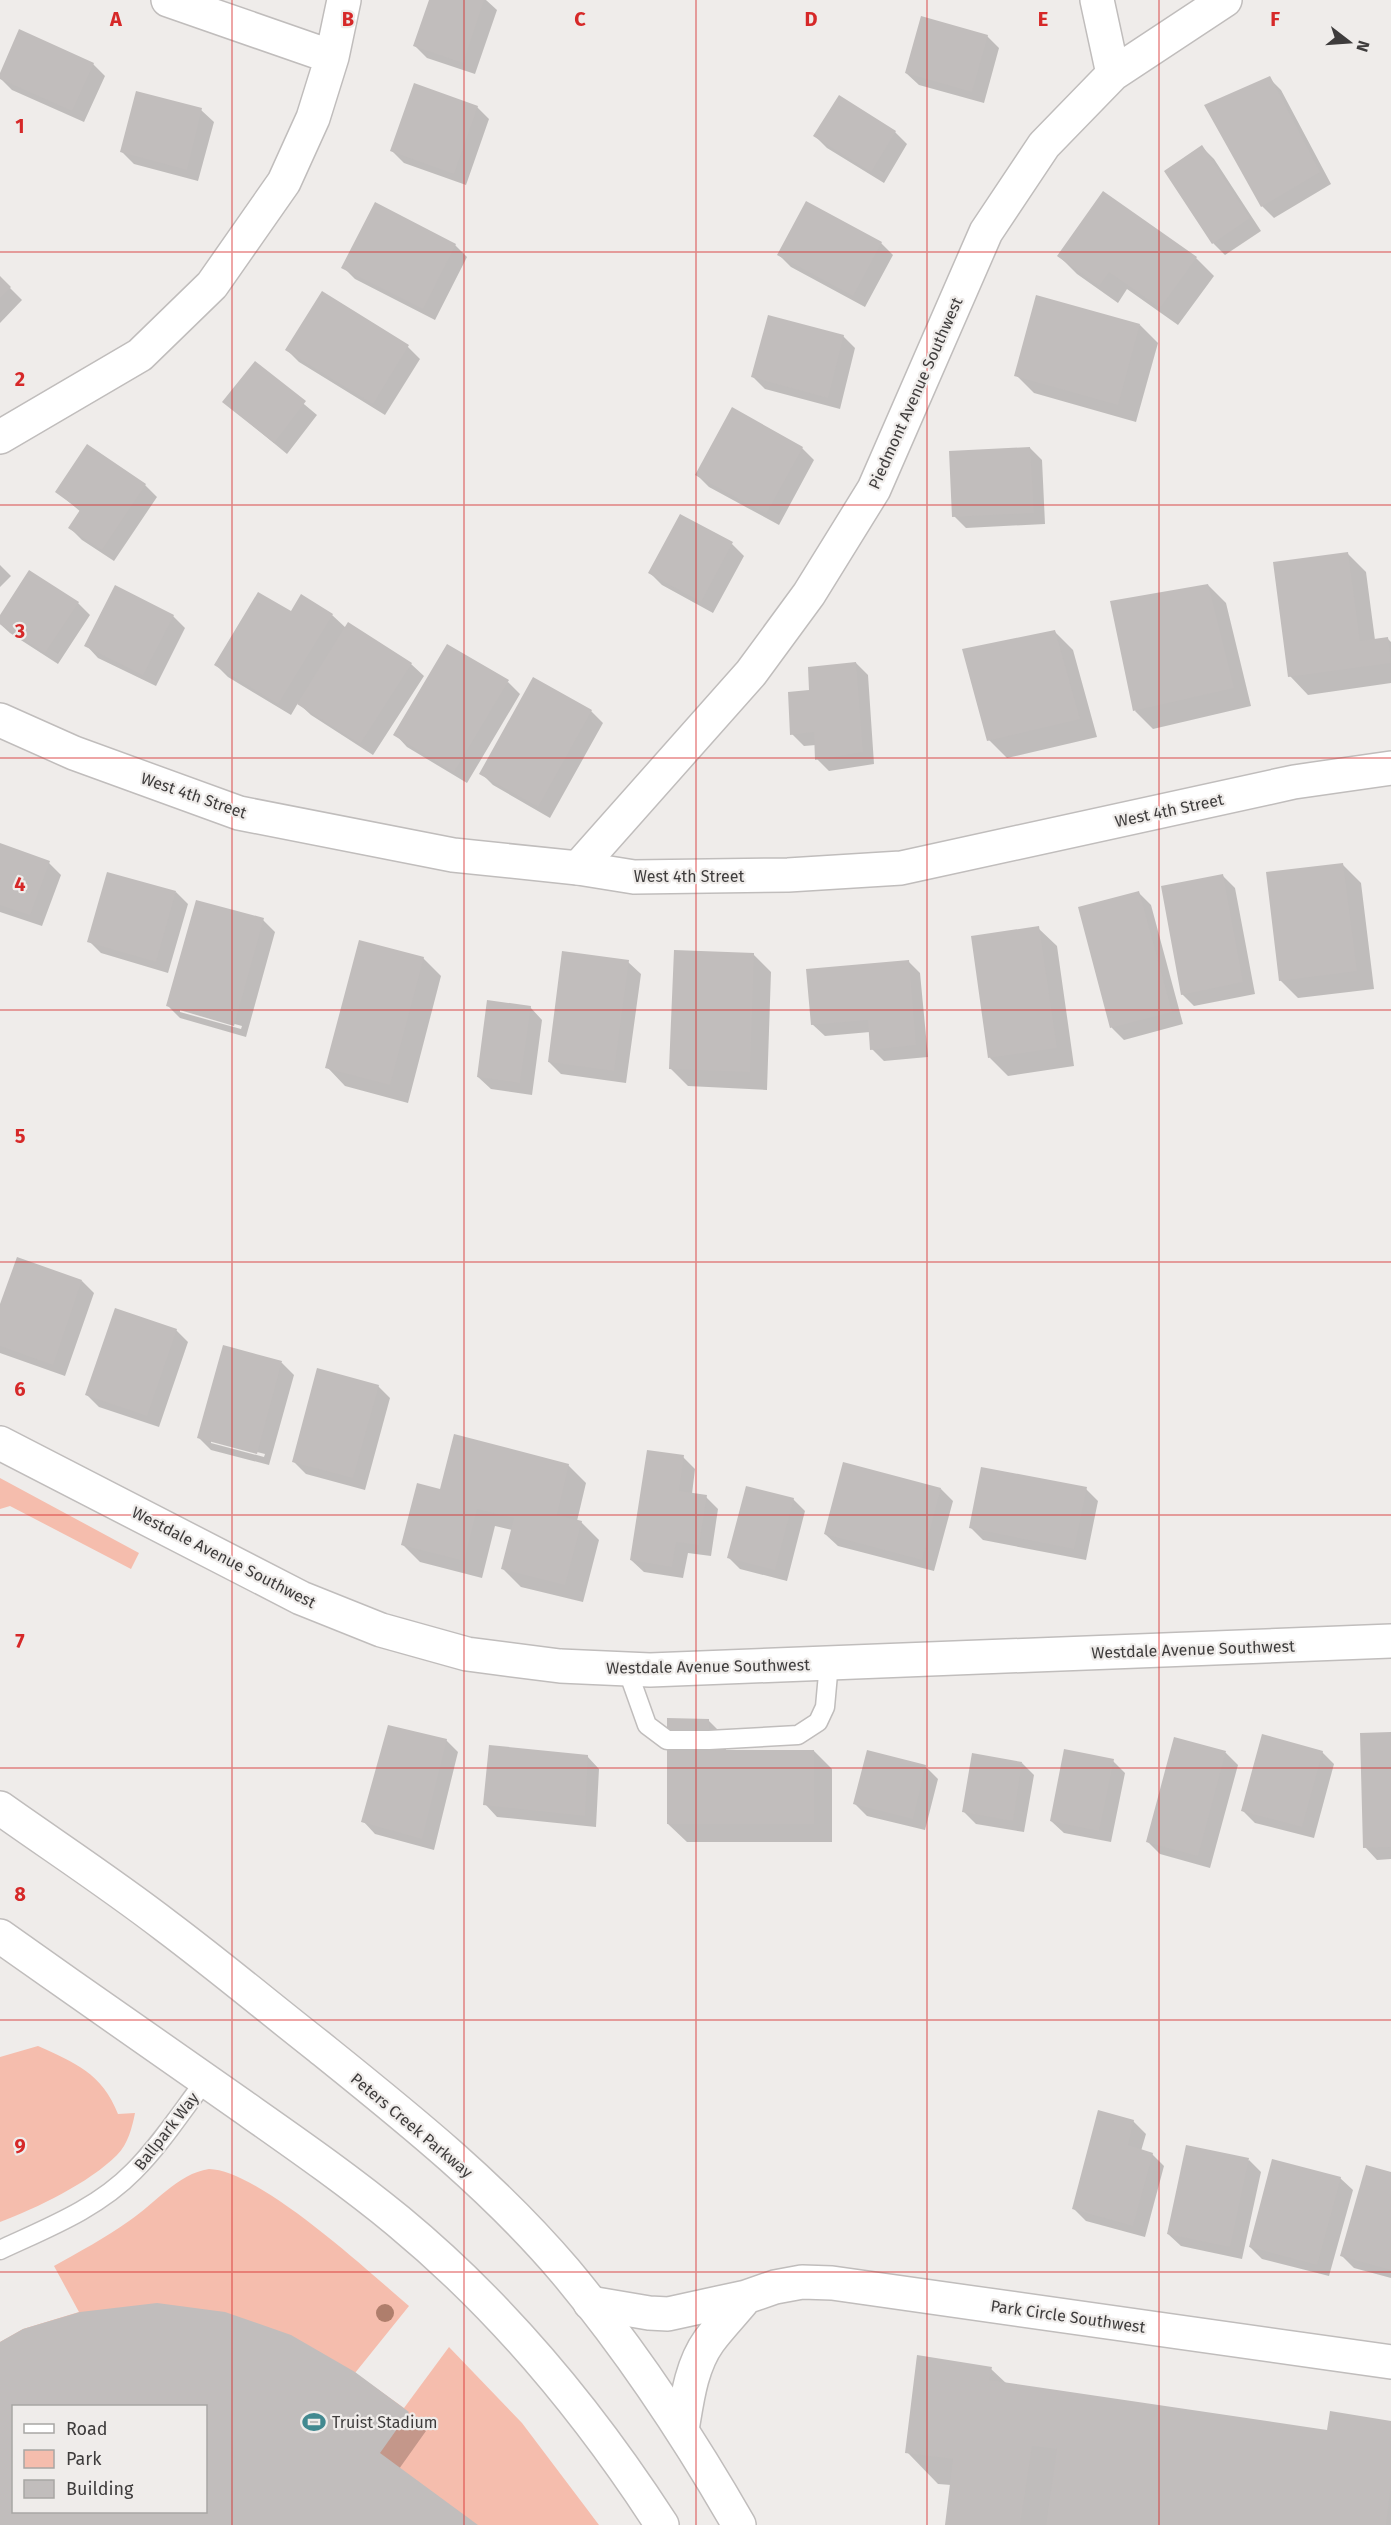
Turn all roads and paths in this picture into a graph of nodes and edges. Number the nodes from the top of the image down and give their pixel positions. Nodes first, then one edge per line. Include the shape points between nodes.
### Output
1 (168, 0) edge
2 (344, 0) edge
3 (1097, 0) edge
4 (1225, 0) edge
5 (332, 57) junction
6 (1113, 74) junction
7 (0, 437) edge
8 (0, 720) edge
9 (1391, 768) edge
10 (578, 868) junction
11 (0, 1443) edge
12 (1391, 1641) edge
13 (829, 1663) junction
14 (627, 1669) junction
15 (0, 1808) edge
16 (0, 1936) edge
17 (205, 2080) junction
18 (0, 2250) edge
19 (746, 2298) junction
20 (590, 2303) junction
21 (1391, 2362) edge
22 (682, 2430) junction
23 (662, 2525) edge
24 (739, 2525) edge

1 - 5 street
2 - 5 street
3 - 6 street
4 - 6 street, Piedmont Avenue Southwest
5 - 7 street via 313,118 284,182 212,285 140,355
6 - 10 street, Piedmont Avenue Southwest via 1044,145 986,232 874,489 809,594 751,674
8 - 10 street, West 4th Street via 74,753 239,813 453,855
9 - 10 street, West 4th Street via 1294,782 901,868 788,875 634,877
11 - 14 street, Westdale Avenue Southwest via 301,1598 381,1630 467,1654 560,1666
12 - 13 street, Westdale Avenue Southwest
13 - 14 street, Westdale Avenue Southwest
13 - 14 lane via 825,1707 819,1722 798,1735 709,1740 667,1740 647,1725
15 - 20 street, Peters Creek Parkway via 165,1925 402,2112 511,2213
16 - 17 street
17 - 18 lane, Ballpark Way via 134,2172 72,2217
17 - 23 street via 346,2180 453,2271 558,2381
19 - 20 street, Park Circle Southwest via 668,2314
19 - 21 street, Park Circle Southwest via 802,2282 832,2283
19 - 22 street via 700,2357
20 - 22 street, Peters Creek Parkway
22 - 24 street, Peters Creek Parkway

